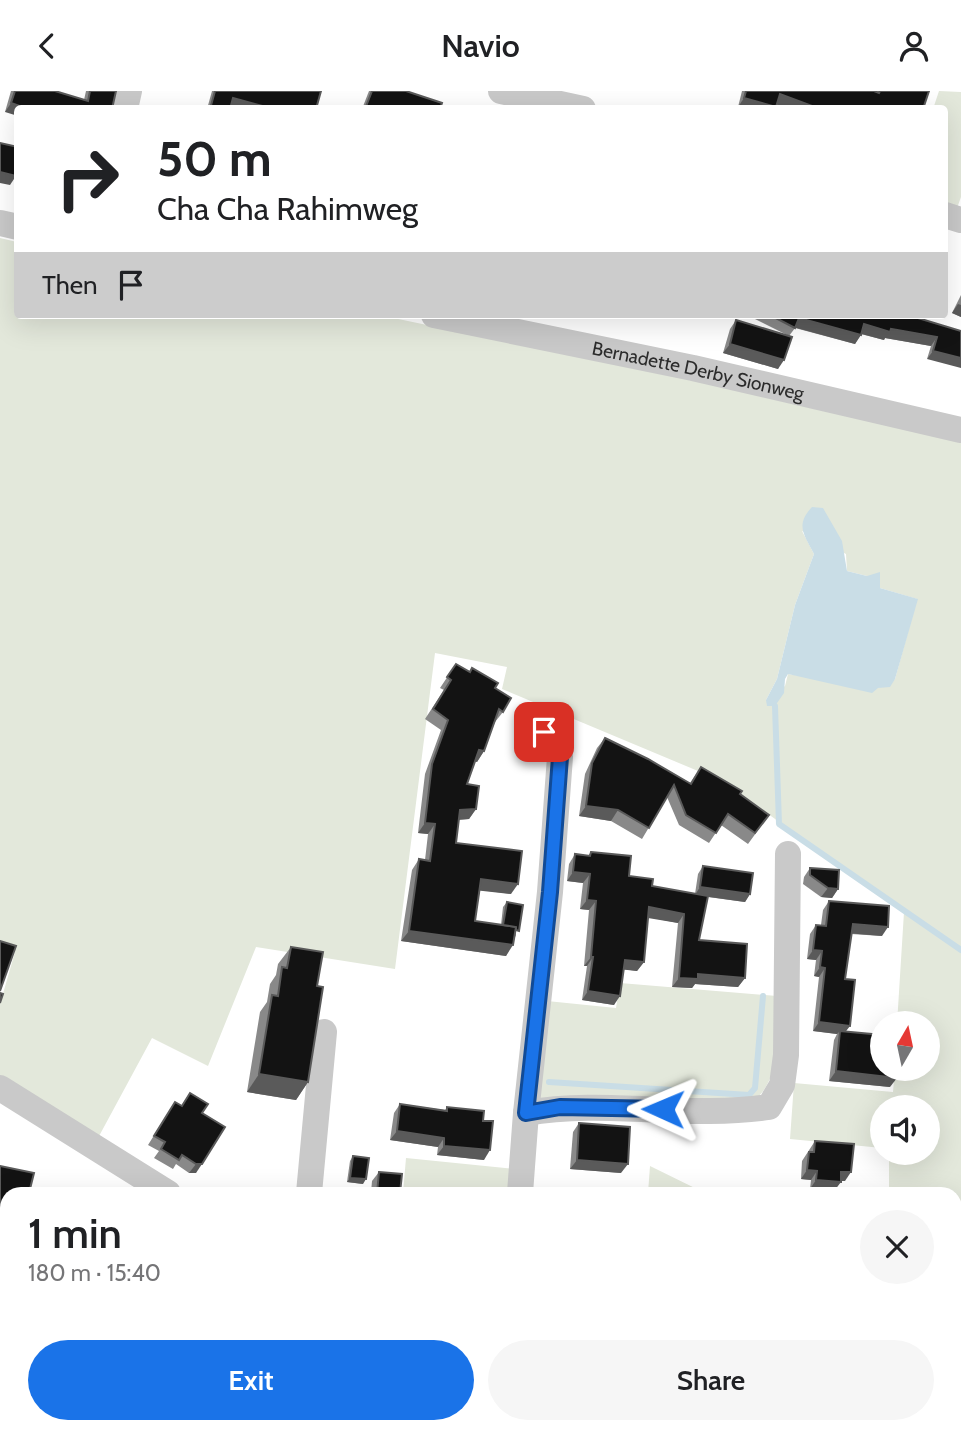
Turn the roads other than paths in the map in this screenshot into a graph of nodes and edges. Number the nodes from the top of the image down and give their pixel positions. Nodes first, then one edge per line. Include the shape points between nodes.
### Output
1 (501, 91) edge
2 (565, 105) edge
3 (460, 319) edge
4 (961, 430) edge
5 (544, 732) dead end
6 (788, 854) dead end
7 (324, 1032) dead end
8 (0, 1088) edge
9 (526, 1113) junction
10 (158, 1187) edge
11 (310, 1187) edge
12 (520, 1187) edge

1 - 2 street
3 - 4 street, Bernadette Derby Sionweg
5 - 9 street via 555,738 560,757
6 - 9 street via 786,1055 782,1085 769,1107 739,1111 560,1107
7 - 11 street
8 - 10 street
9 - 12 street

